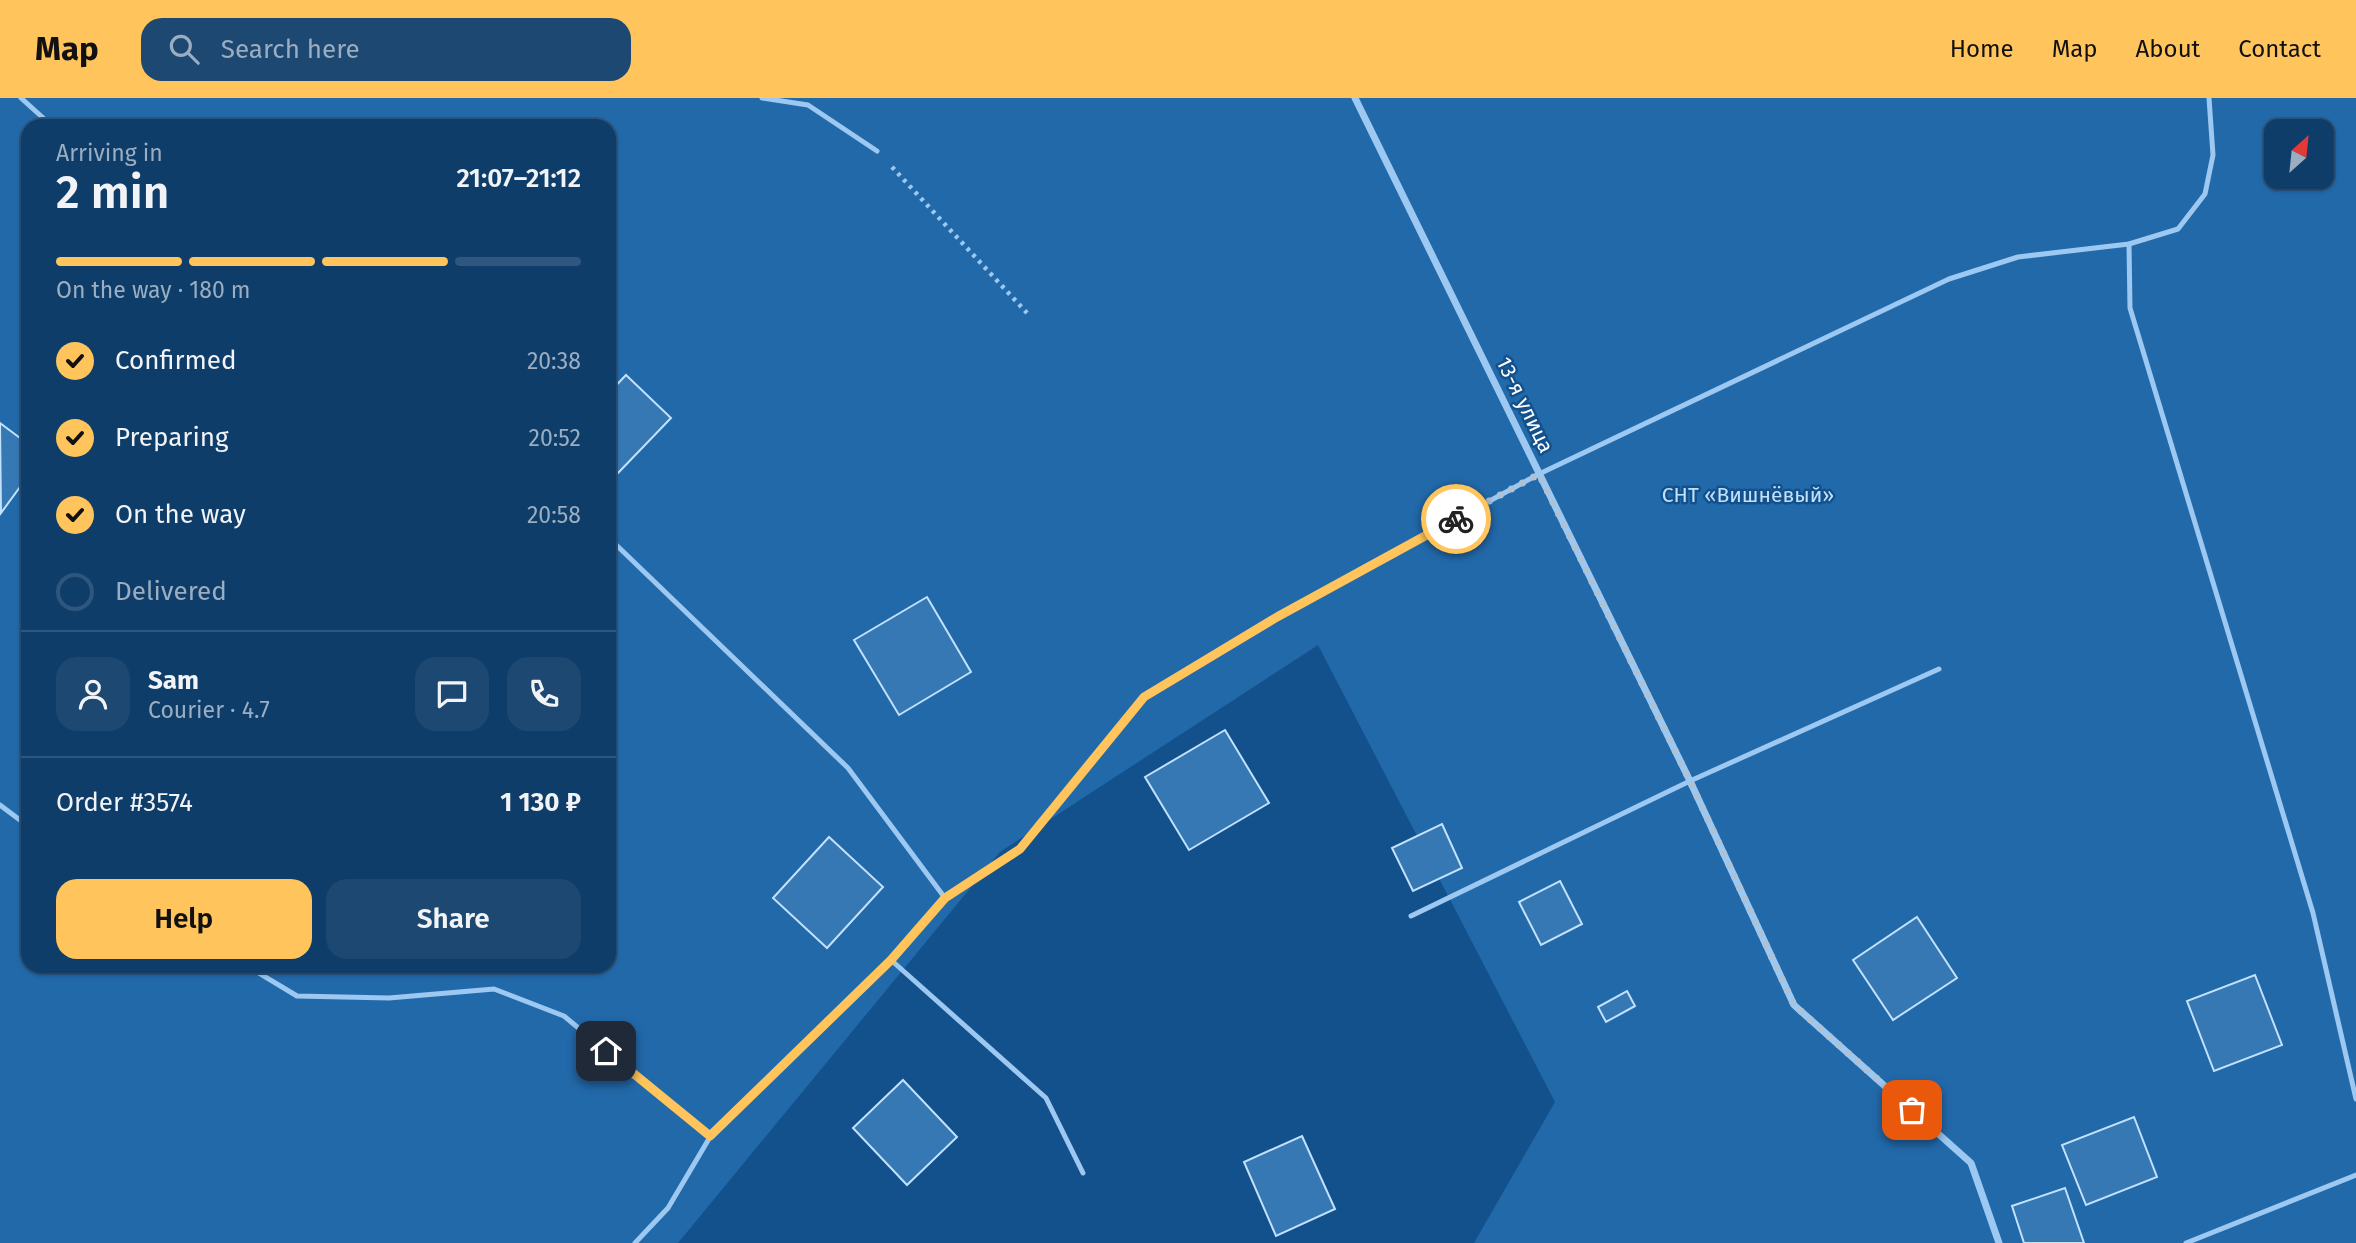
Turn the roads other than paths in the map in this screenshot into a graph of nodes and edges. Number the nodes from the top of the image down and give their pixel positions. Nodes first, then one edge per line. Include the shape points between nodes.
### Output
1 (21, 98) edge
2 (762, 98) edge
3 (812, 98) edge
4 (1355, 98) edge
5 (2209, 98) edge
6 (808, 105) junction
7 (44, 119) edge
8 (877, 151) road end
9 (2129, 244) junction
10 (1539, 474) junction
11 (616, 545) edge
12 (1939, 669) dead end
13 (1690, 781) junction
14 (0, 805) edge
15 (21, 820) edge
16 (945, 898) junction
17 (1411, 916) dead end
18 (891, 960) junction
19 (259, 973) edge
20 (2356, 1098) edge
21 (710, 1136) junction
22 (1083, 1173) dead end
23 (2356, 1175) edge
24 (635, 1243) edge
25 (1999, 1243) edge
26 (2186, 1243) edge

1 - 7 lane
2 - 6 lane
3 - 6 lane
4 - 10 street, 13-я улица
5 - 9 lane via 2213,155 2205,194 2178,229
6 - 8 lane
9 - 10 lane via 2018,257 1949,279
9 - 20 lane via 2130,308 2313,913
10 - 13 street, 13-я улица
10 - 16 lane via 1277,617 1144,697 1020,849
11 - 16 lane via 848,768
12 - 13 lane
13 - 17 lane
13 - 25 street, 13-я улица via 1794,1005 1971,1163
14 - 15 lane
16 - 18 lane
18 - 21 lane
18 - 22 lane via 1046,1098
19 - 21 lane via 297,996 389,998 494,989 564,1016
21 - 24 lane via 668,1208
23 - 26 lane

